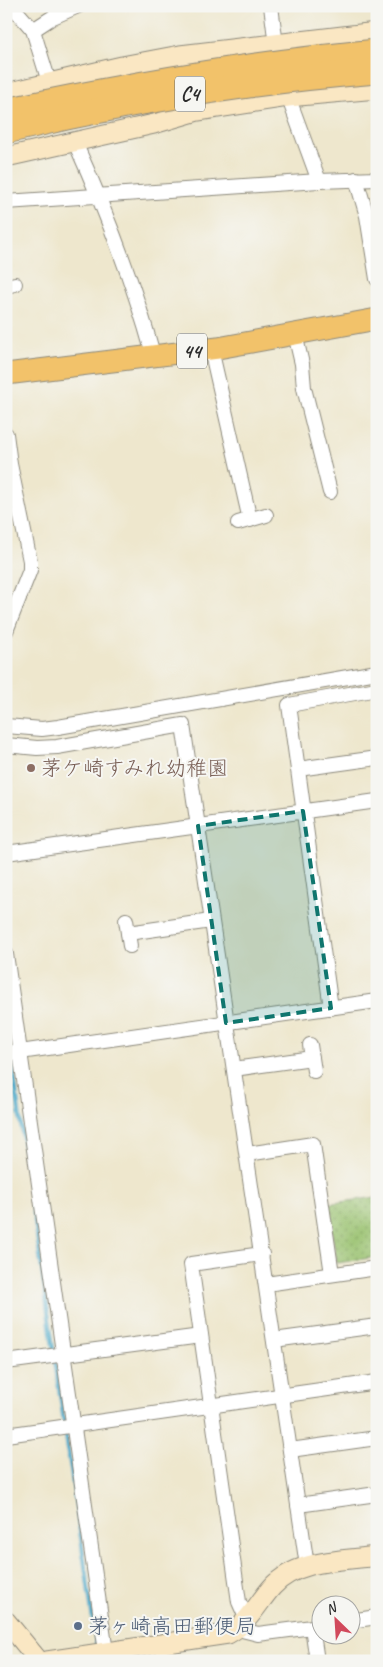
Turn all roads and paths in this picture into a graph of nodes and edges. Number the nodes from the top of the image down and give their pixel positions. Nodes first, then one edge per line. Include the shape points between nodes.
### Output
1 (12, 6) edge
2 (78, 6) edge
3 (271, 6) edge
4 (33, 30) junction
5 (377, 32) edge
6 (274, 43) junction
7 (377, 52) edge
8 (377, 71) edge
9 (49, 82) junction
10 (377, 88) edge
11 (6, 93) edge
12 (288, 97) junction
13 (6, 111) edge
14 (6, 131) edge
15 (74, 140) junction
16 (6, 156) edge
17 (356, 179) junction
18 (377, 179) edge
19 (319, 181) junction
20 (99, 195) junction
21 (6, 202) edge
22 (377, 279) edge
23 (377, 319) edge
24 (295, 334) junction
25 (210, 349) junction
26 (153, 354) junction
27 (6, 374) edge
28 (6, 434) edge
29 (330, 492) dead end
30 (266, 515) dead end
31 (6, 630) edge
32 (377, 672) edge
33 (377, 689) edge
34 (6, 726) edge
35 (6, 745) edge
36 (377, 758) edge
37 (298, 769) junction
38 (377, 801) edge
39 (304, 811) junction
40 (198, 826) junction
41 (6, 853) edge
42 (211, 921) junction
43 (128, 933) dead end
44 (6, 954) edge
45 (377, 1001) edge
46 (331, 1008) junction
47 (226, 1023) junction
48 (13, 1053) edge
49 (312, 1058) dead end
50 (234, 1069) junction
51 (247, 1154) junction
52 (262, 1254) junction
53 (377, 1268) edge
54 (332, 1274) junction
55 (266, 1284) junction
56 (377, 1326) edge
57 (201, 1336) junction
58 (274, 1340) junction
59 (58, 1354) junction
60 (6, 1362) edge
61 (377, 1382) edge
62 (282, 1395) junction
63 (211, 1405) junction
64 (69, 1426) junction
65 (6, 1435) edge
66 (377, 1438) edge
67 (290, 1450) junction
68 (377, 1494) edge
69 (298, 1505) junction
70 (377, 1556) edge
71 (308, 1566) junction
72 (377, 1618) edge
73 (360, 1620) edge
74 (6, 1621) edge
75 (242, 1625) junction
76 (310, 1627) edge
77 (317, 1644) edge
78 (103, 1656) edge
79 (39, 1661) edge
80 (47, 1661) edge
81 (317, 1661) edge

1 - 4 street
2 - 4 street
3 - 6 street
4 - 9 street
5 - 6 street
6 - 9 street via 180,55
6 - 12 street
7 - 13 highway, C4, bridge via 212,72
8 - 14 highway, C4, bridge via 224,88
9 - 11 street
10 - 12 street
12 - 15 street via 198,111 154,124
12 - 19 street
15 - 16 street
15 - 20 street
17 - 18 street
17 - 19 street
17 - 22 street via 367,216
19 - 20 street
20 - 21 street
20 - 26 street
23 - 24 main road, 44
24 - 25 main road, 44
24 - 29 street via 304,388
25 - 26 main road, 44
25 - 30 street via 244,522
26 - 27 main road, 44
28 - 31 street via 30,570
32 - 34 street via 58,727
33 - 37 street via 289,705
35 - 40 street via 57,747 183,725
36 - 37 street
37 - 39 street
38 - 39 street
39 - 40 street
39 - 46 street
40 - 41 street
40 - 42 street
42 - 43 street
42 - 47 street
44 - 48 street
45 - 46 street
46 - 47 street
47 - 48 street
47 - 50 street
48 - 59 street
49 - 50 street
50 - 51 street
51 - 52 street
51 - 54 street via 313,1144
52 - 55 street
52 - 57 street via 191,1264
53 - 54 street
54 - 55 street
55 - 58 street
56 - 58 street
57 - 59 street
57 - 63 street
58 - 62 street
59 - 60 street
59 - 64 street
61 - 62 street
62 - 63 street
62 - 67 street
63 - 64 street
63 - 75 street
64 - 65 street
64 - 78 street
66 - 67 street
67 - 69 street
68 - 69 street
69 - 71 street
70 - 71 street
71 - 75 street via 282,1578
72 - 73 street
74 - 79 street
75 - 76 street via 258,1634
75 - 78 street via 213,1637
77 - 81 street
78 - 80 street

